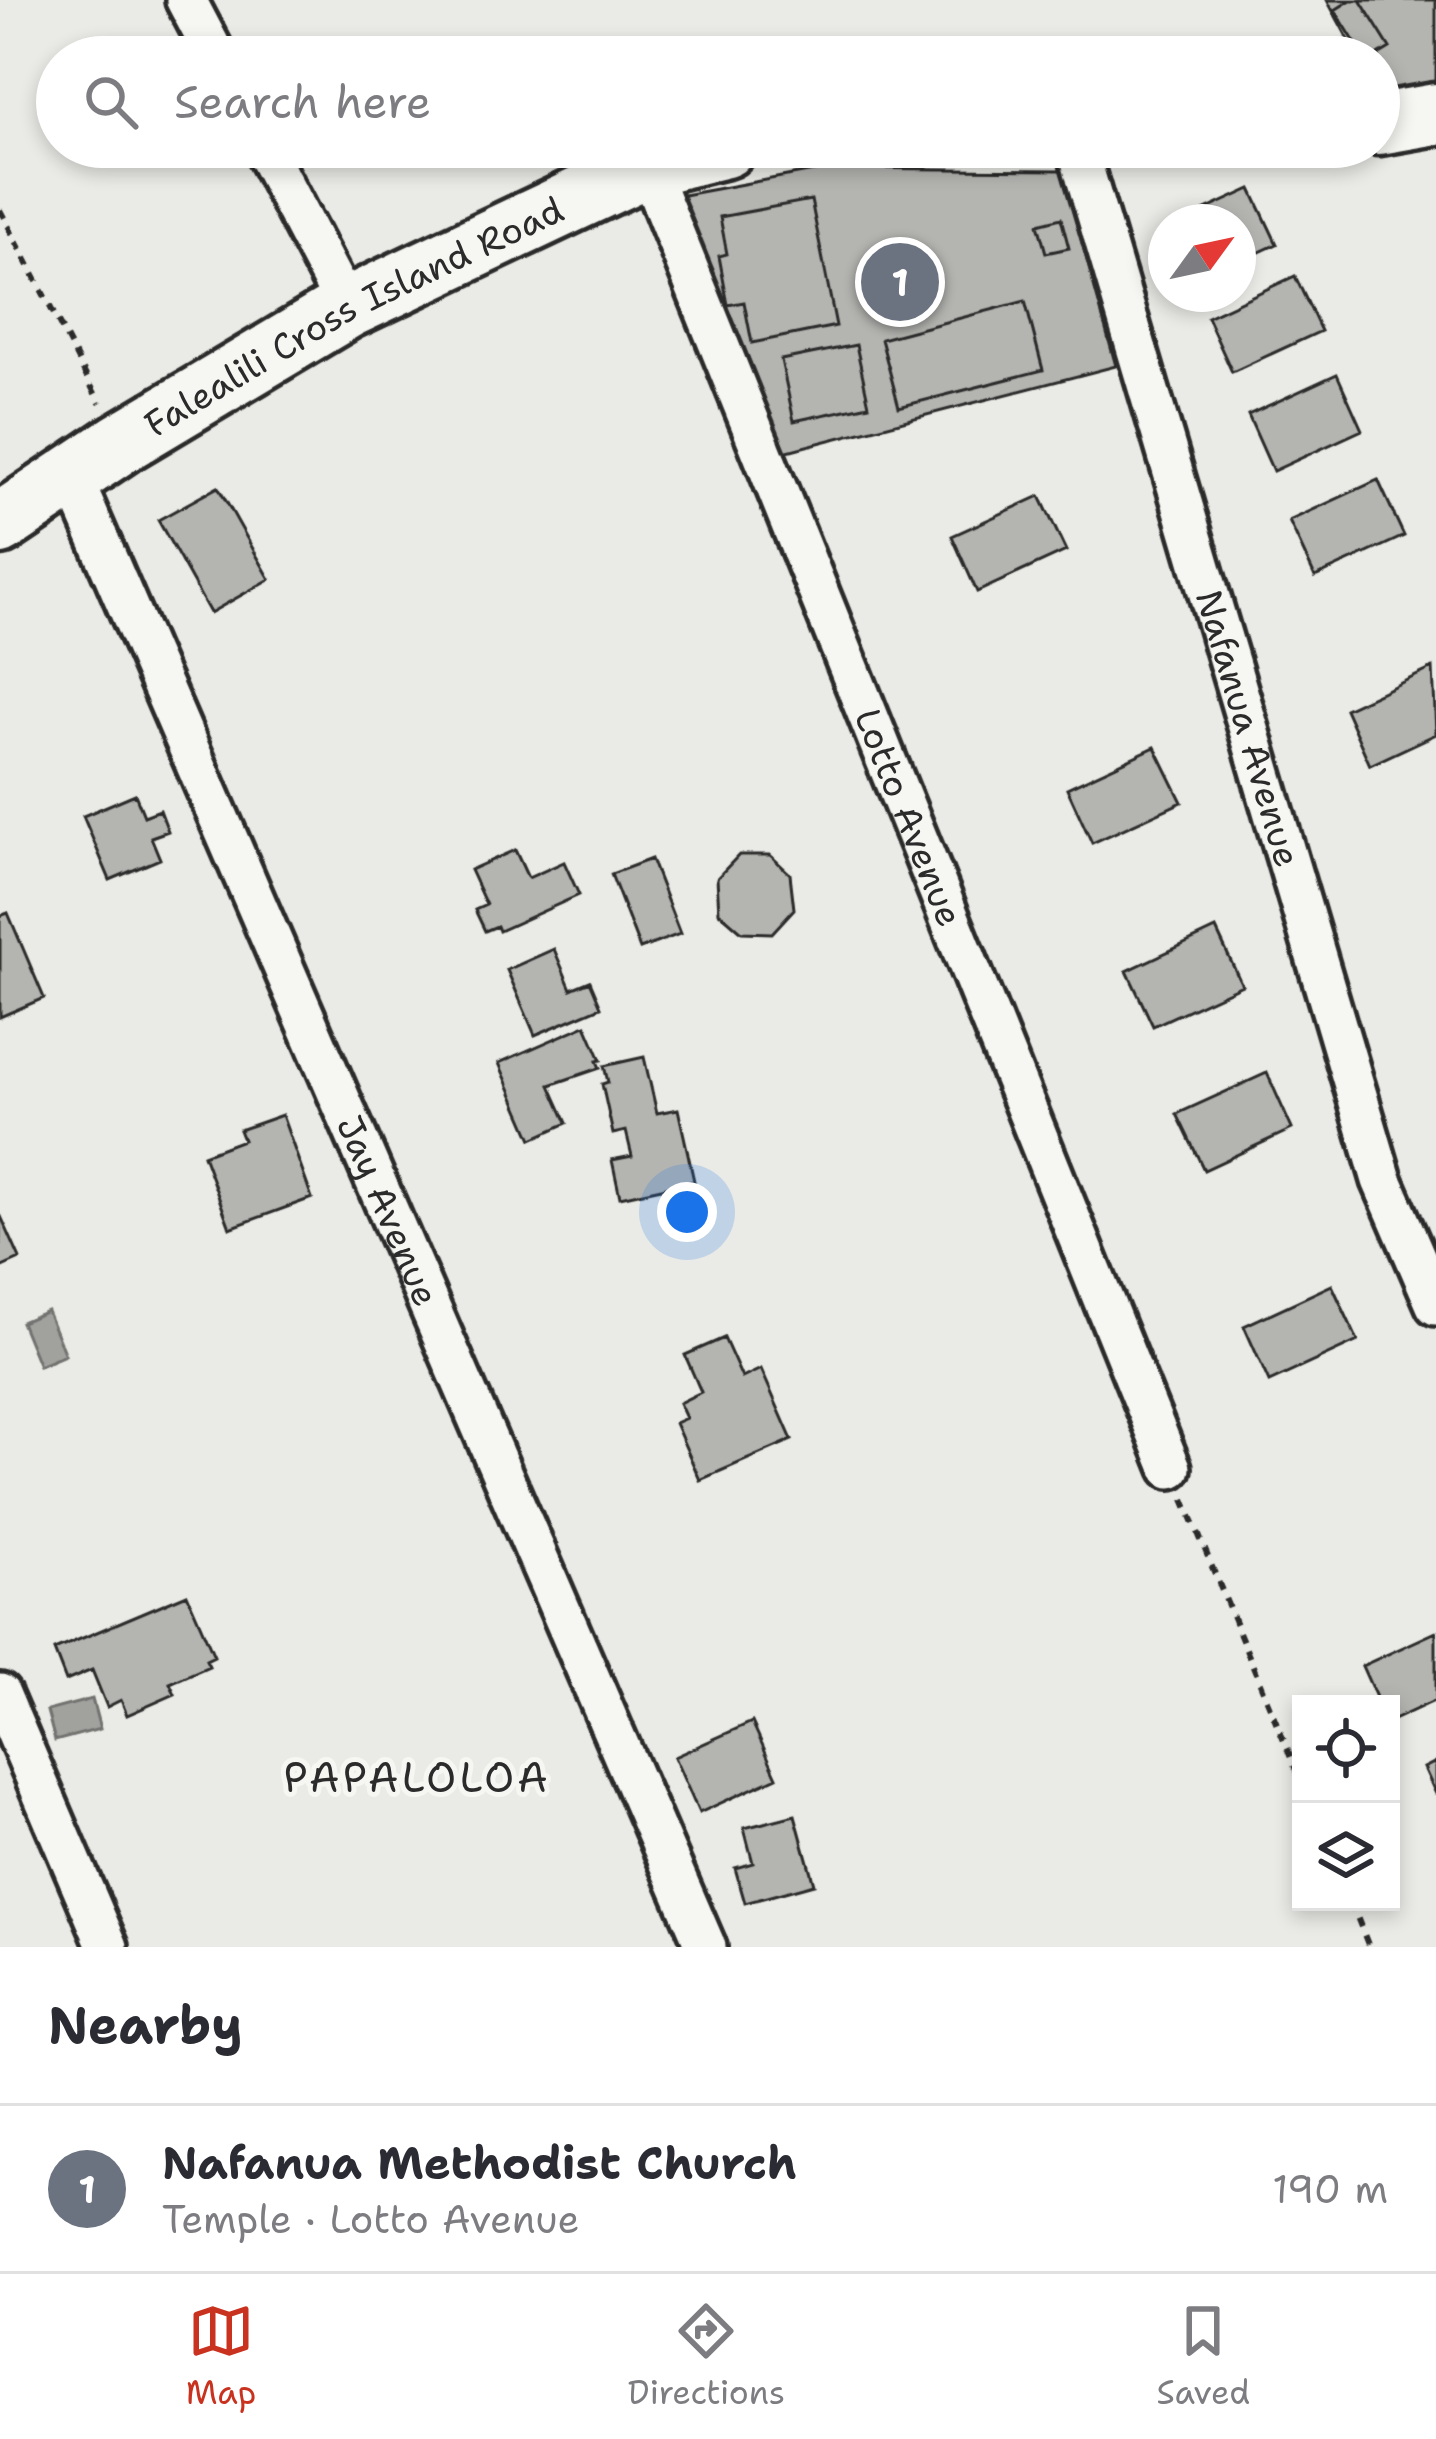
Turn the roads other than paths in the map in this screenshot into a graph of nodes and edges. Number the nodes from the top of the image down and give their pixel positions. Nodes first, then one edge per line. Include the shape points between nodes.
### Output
1 (186, 0) edge
2 (205, 36) edge
3 (1436, 114) edge
4 (1400, 120) edge
5 (274, 168) edge
6 (643, 168) edge
7 (648, 168) edge
8 (1083, 168) edge
9 (347, 308) junction
10 (71, 475) junction
11 (0, 524) edge
12 (1436, 1305) edge
13 (1172, 1468) road end
14 (0, 1694) edge
15 (108, 1947) edge
16 (706, 1947) edge

1 - 2 street
3 - 4 main road
5 - 9 street
6 - 9 main road, Falealili Cross Island Road
7 - 13 street, Lotto Avenue
8 - 12 street, Nafanua Avenue via 1382,1180
9 - 10 main road, Falealili Cross Island Road
10 - 11 main road, Falealili Cross Island Road
10 - 16 street, Jay Avenue
14 - 15 street

